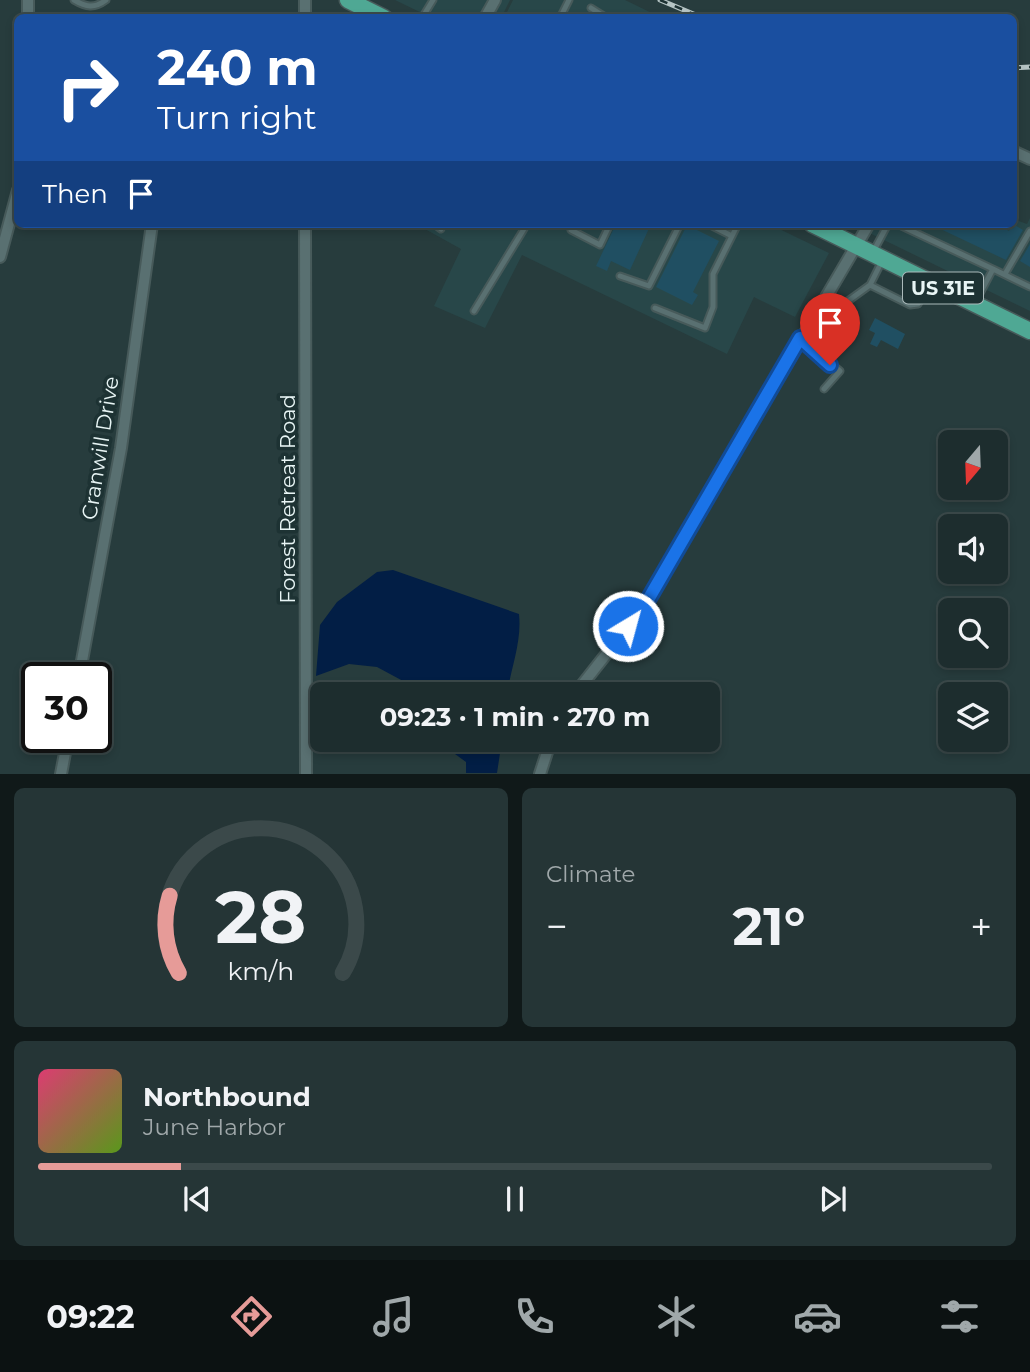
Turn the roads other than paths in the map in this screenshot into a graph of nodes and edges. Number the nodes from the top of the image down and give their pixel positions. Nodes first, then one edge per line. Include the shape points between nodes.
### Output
1 (74, 0) edge
2 (106, 0) edge
3 (348, 0) edge
4 (591, 8) dead end
5 (374, 12) edge
6 (601, 14) edge
7 (14, 205) edge
8 (151, 228) edge
9 (305, 228) edge
10 (525, 228) edge
11 (572, 228) edge
12 (608, 228) edge
13 (678, 228) edge
14 (716, 228) edge
15 (736, 228) edge
16 (820, 228) edge
17 (866, 228) edge
18 (887, 228) edge
19 (906, 228) edge
20 (1030, 231) edge
21 (732, 236) junction
22 (855, 245) junction
23 (878, 256) junction
24 (0, 257) edge
25 (993, 269) junction
26 (1005, 274) junction
27 (620, 276) dead end
28 (930, 282) junction
29 (870, 285) junction
30 (1030, 287) edge
31 (825, 296) junction
32 (975, 304) junction
33 (655, 308) dead end
34 (474, 310) dead end
35 (1030, 331) edge
36 (800, 338) junction
37 (824, 389) dead end
38 (82, 662) edge
39 (584, 682) edge
40 (547, 752) edge
41 (65, 753) edge
42 (61, 774) edge
43 (306, 774) edge
44 (540, 774) edge

1 - 2 lane via 89,7
3 - 5 main road
4 - 6 lane
7 - 24 street
8 - 38 street, Cranwill Drive via 121,448
9 - 43 street, Forest Retreat Road
10 - 34 lane
11 - 12 lane via 600,245
13 - 27 lane via 649,286
14 - 21 lane
15 - 21 lane
16 - 22 main road, US 31E
17 - 22 street
18 - 23 lane
19 - 25 lane
20 - 26 lane
21 - 33 lane via 713,274 713,307 705,328
22 - 23 main road, US 31E
22 - 31 street
23 - 28 main road, US 31E
23 - 29 lane
25 - 26 lane
25 - 32 lane
26 - 30 lane
28 - 29 lane via 918,304 910,305
28 - 32 main road, US 31E
29 - 31 lane via 841,306
31 - 36 street
32 - 35 main road, US 31E
36 - 37 lane via 840,371
36 - 39 street via 645,605
40 - 44 street
41 - 42 street

